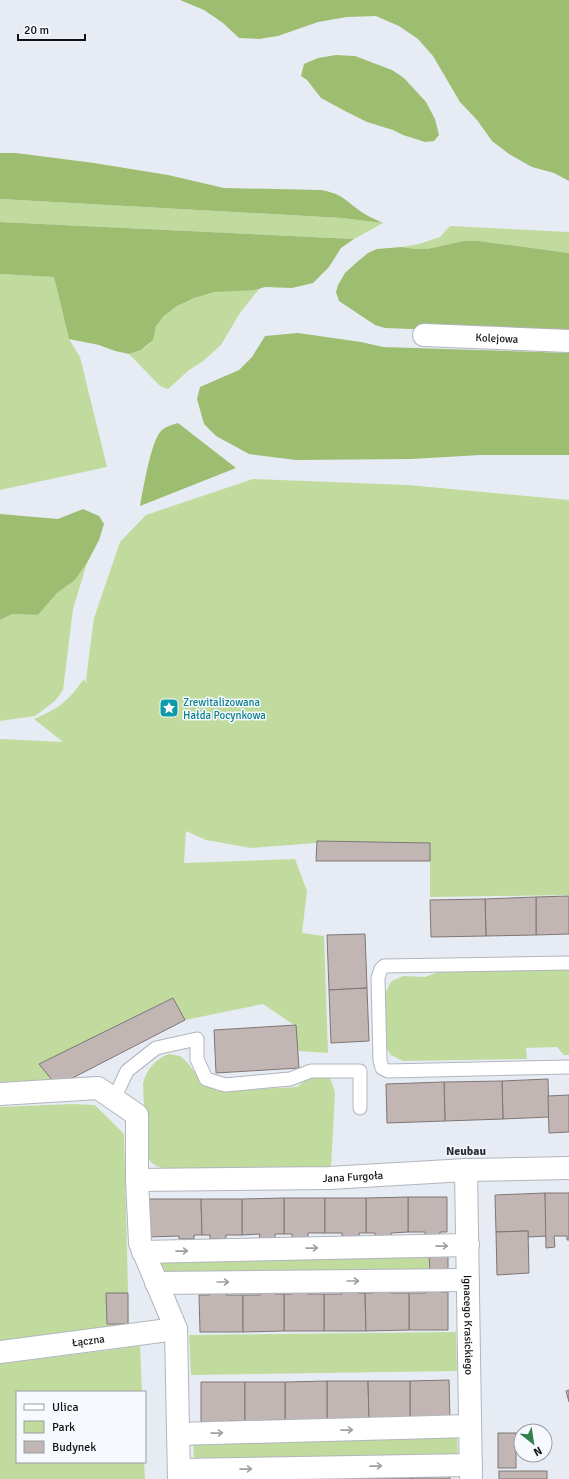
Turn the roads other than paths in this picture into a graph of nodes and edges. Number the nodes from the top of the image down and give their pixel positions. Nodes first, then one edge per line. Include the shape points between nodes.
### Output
1 (424, 335) dead end
2 (569, 341) edge
3 (569, 963) edge
4 (569, 1067) edge
5 (0, 1094) edge
6 (114, 1099) junction
7 (360, 1108) dead end
8 (569, 1168) edge
9 (466, 1170) junction
10 (137, 1180) junction
11 (468, 1245) junction
12 (143, 1252) junction
13 (468, 1280) junction
14 (156, 1282) junction
15 (176, 1329) junction
16 (0, 1352) edge
17 (470, 1426) junction
18 (178, 1434) junction
19 (471, 1472) edge
20 (179, 1474) edge

1 - 2 street, Kolejowa
3 - 4 lane via 384,966 378,978 380,1060 382,1068 388,1071
5 - 6 street via 98,1088
6 - 7 lane via 127,1071 156,1048 197,1039 197,1059 206,1079 225,1085 290,1079 311,1071 360,1071
6 - 10 street via 137,1116
8 - 9 street, Jana Furgoła
9 - 10 street, Jana Furgoła via 328,1178
9 - 11 street, Ignacego Krasickiego
10 - 12 street via 140,1243
12 -> 11 street
11 - 13 street, Ignacego Krasickiego
12 - 14 street
14 -> 13 street
13 - 17 street, Ignacego Krasickiego
14 - 15 street
15 - 16 street, Łączna
15 - 18 street
18 -> 17 street
17 - 19 street, Ignacego Krasickiego
18 - 20 street
20 -> 19 street

